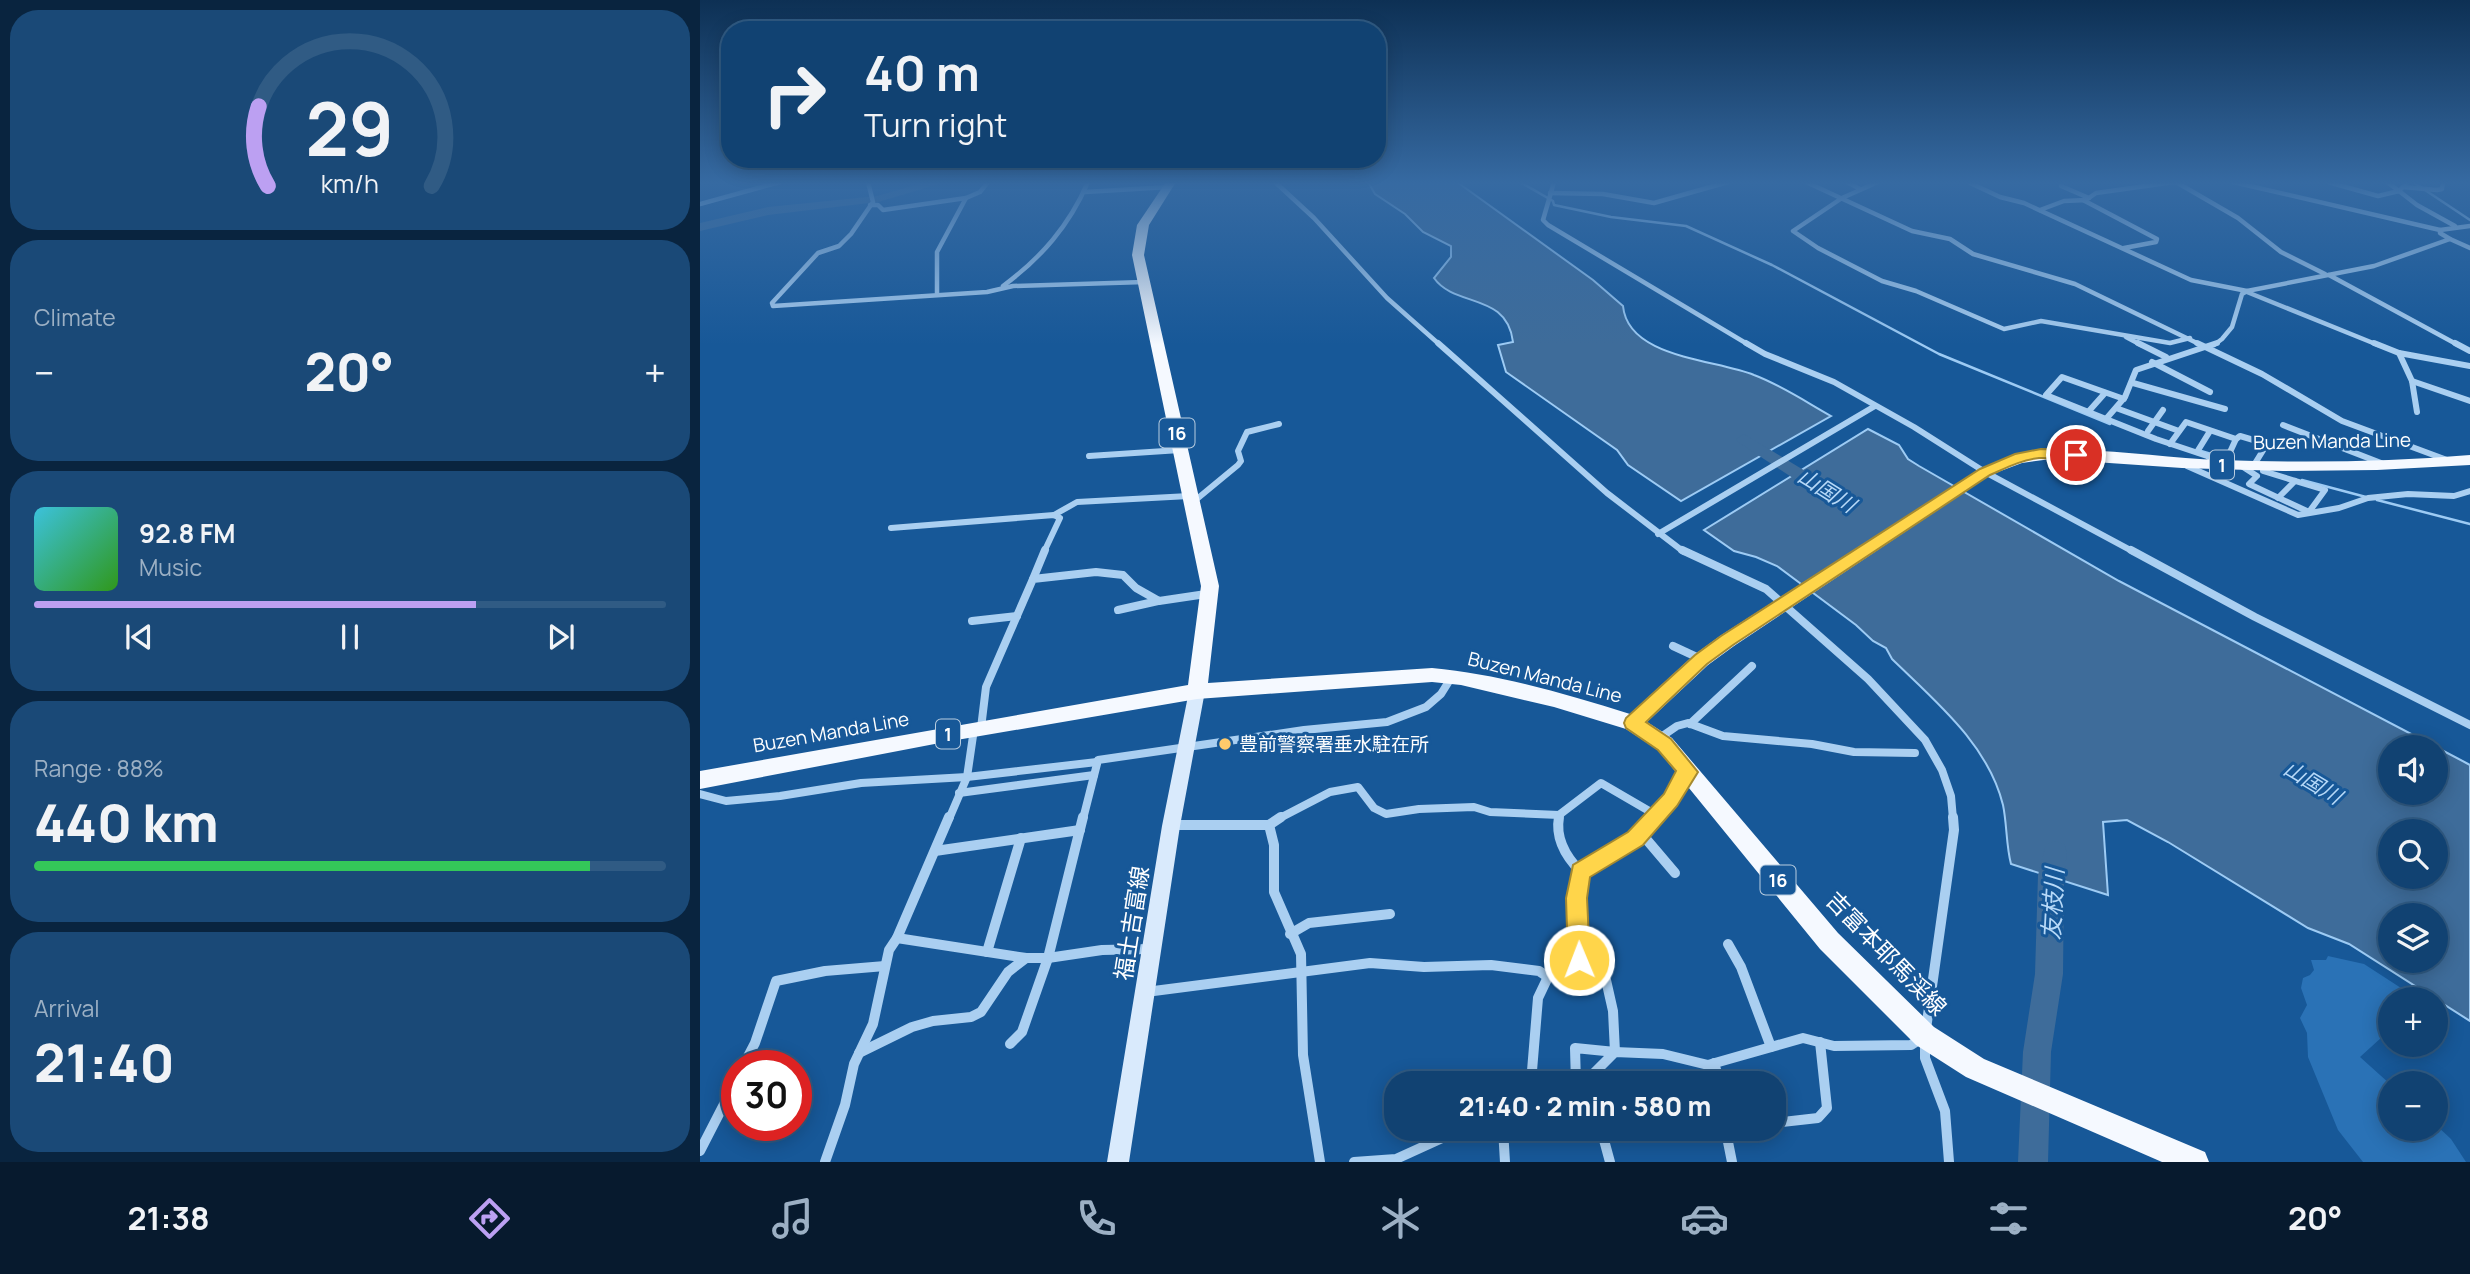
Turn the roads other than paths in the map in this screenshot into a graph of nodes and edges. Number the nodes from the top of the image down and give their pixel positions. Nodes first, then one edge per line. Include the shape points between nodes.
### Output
1 (849, 236) edge
2 (946, 236) edge
3 (1055, 236) edge
4 (1141, 236) edge
5 (1331, 236) edge
6 (1565, 236) edge
7 (1801, 236) edge
8 (1937, 236) edge
9 (2097, 236) edge
10 (2152, 236) edge
11 (2262, 236) edge
12 (2445, 236) edge
13 (2450, 239) junction
14 (2123, 248) junction
15 (2470, 248) edge
16 (2327, 274) junction
17 (1144, 282) junction
18 (999, 289) junction
19 (2247, 291) junction
20 (937, 293) junction
21 (2119, 332) junction
22 (2190, 338) junction
23 (2170, 343) junction
24 (2148, 348) junction
25 (2209, 348) junction
26 (2470, 351) edge
27 (2399, 353) junction
28 (2166, 357) junction
29 (2151, 362) junction
30 (2470, 366) edge
31 (2412, 381) junction
32 (2133, 383) junction
33 (2210, 392) dead end
34 (2105, 393) junction
35 (2124, 399) junction
36 (2470, 401) edge
37 (1875, 406) junction
38 (2116, 408) junction
39 (2225, 409) dead end
40 (2164, 410) dead end
41 (2089, 411) junction
42 (2417, 412) dead end
43 (2106, 419) junction
44 (2155, 422) junction
45 (1279, 424) dead end
46 (2283, 425) dead end
47 (2148, 431) dead end
48 (2179, 431) junction
49 (2210, 431) junction
50 (2236, 439) junction
51 (2170, 443) junction
52 (1181, 450) junction
53 (2197, 452) junction
54 (1089, 456) dead end
55 (2470, 460) edge
56 (2452, 462) junction
57 (2381, 463) junction
58 (2182, 464) junction
59 (2251, 468) junction
60 (1982, 474) junction
61 (2295, 481) junction
62 (2470, 491) edge
63 (2278, 498) junction
64 (1190, 500) junction
65 (2309, 512) junction
66 (1054, 515) junction
67 (891, 528) dead end
68 (1658, 534) junction
69 (1033, 579) junction
70 (1209, 594) junction
71 (1159, 601) junction
72 (1788, 601) junction
73 (1118, 610) dead end
74 (1017, 615) junction
75 (972, 621) dead end
76 (1673, 646) dead end
77 (1701, 660) junction
78 (1752, 666) dead end
79 (1451, 677) junction
80 (1197, 691) junction
81 (1633, 723) junction
82 (1690, 724) junction
83 (2470, 725) edge
84 (978, 729) junction
85 (1657, 740) junction
86 (1187, 749) junction
87 (1915, 753) dead end
88 (1097, 762) junction
89 (1689, 772) junction
90 (1094, 775) junction
91 (967, 777) junction
92 (700, 780) edge
93 (960, 793) junction
94 (700, 794) edge
95 (1559, 815) junction
96 (1657, 815) junction
97 (1171, 825) junction
98 (1269, 825) junction
99 (1080, 830) junction
100 (1641, 832) junction
101 (1021, 838) junction
102 (935, 850) junction
103 (1581, 872) junction
104 (1675, 873) dead end
105 (1390, 914) dead end
106 (1290, 934) junction
107 (897, 938) junction
108 (1728, 944) dead end
109 (1151, 949) junction
110 (987, 952) junction
111 (1026, 958) junction
112 (1048, 958) junction
113 (1579, 960) junction
114 (886, 967) junction
115 (1300, 972) junction
116 (1548, 977) junction
117 (1145, 992) junction
118 (1925, 1037) junction
119 (1820, 1042) junction
120 (1010, 1044) dead end
121 (1771, 1047) junction
122 (751, 1050) edge
123 (1615, 1052) junction
124 (859, 1053) junction
125 (1714, 1063) junction
126 (1532, 1071) edge
127 (1579, 1071) edge
128 (1593, 1071) edge
129 (1716, 1071) edge
130 (721, 1110) edge
131 (1786, 1122) edge
132 (1437, 1141) edge
133 (1504, 1141) edge
134 (1604, 1141) edge
135 (1728, 1141) edge
136 (700, 1151) edge
137 (1395, 1161) edge
138 (825, 1162) edge
139 (1118, 1162) edge
140 (1320, 1162) edge
141 (1354, 1162) edge
142 (1505, 1162) edge
143 (1610, 1162) edge
144 (1732, 1162) edge
145 (1949, 1162) edge
146 (2195, 1162) edge

1 - 20 street via 839,246 818,253 783,289 774,306
2 - 20 street via 935,257
3 - 18 street via 1043,254
4 - 17 main road, 16 via 1138,255
5 - 68 street via 1387,298
6 - 37 street via 1755,348 1834,382
7 - 21 street via 1882,281 2004,329 2032,320
8 - 22 street via 1973,254 2075,284
9 - 14 street
10 - 14 street via 2156,242
11 - 16 street
12 - 13 street
13 - 15 street
13 - 16 street via 2374,266
14 - 19 street via 2191,279
16 - 19 street
16 - 26 street
17 - 18 street
17 - 52 main road, 16
18 - 20 street
19 - 25 street via 2242,294 2233,328
19 - 27 street
21 - 23 street
21 - 24 street
22 - 23 street
22 - 25 street
23 - 24 street
24 - 28 street
25 - 28 street
25 - 56 street via 2353,426
27 - 30 street
27 - 31 street
28 - 29 street
29 - 32 street via 2136,370
29 - 33 street
31 - 36 street
31 - 42 street
32 - 35 street
32 - 39 street
34 - 35 street
34 - 41 street
34 - 41 street via 2062,377 2046,395
35 - 38 street
37 - 60 street
37 - 68 street
38 - 43 street
38 - 44 street
40 - 44 street
41 - 43 street
43 - 51 street
44 - 47 street
44 - 48 street
45 - 64 street via 1247,432 1238,451 1238,465
46 - 57 street
48 - 49 street via 2186,422
48 - 51 street
49 - 50 street
49 - 53 street
50 - 59 street
50 - 59 street via 2240,436 2267,444
51 - 53 street
52 - 54 street
52 - 64 main road, 16
53 - 59 street
55 - 56 main road, Buzen Manda Line / 1
56 - 57 main road, Buzen Manda Line / 1
57 - 59 main road, Buzen Manda Line / 1
58 - 59 main road, Buzen Manda Line / 1
58 - 60 main road, Buzen Manda Line / 1 via 2041,453
58 - 65 street via 2298,515
59 - 61 street
59 - 63 street via 2249,484
60 - 72 main road, Buzen Manda Line / 1
60 - 83 street
61 - 63 street
61 - 65 street via 2326,490
62 - 65 street via 2454,496 2368,498
63 - 65 street
64 - 66 street via 1086,501
64 - 70 main road, 16
66 - 67 street
66 - 69 street via 1060,518 1059,524
68 - 72 street via 1690,556
69 - 71 street via 1096,572 1123,575
69 - 74 street
70 - 71 street
70 - 80 main road, 16
71 - 73 street
72 - 77 main road, Buzen Manda Line / 1
72 - 118 street via 1925,740 1951,796 1950,871
74 - 75 street
74 - 84 street via 986,687
76 - 77 street
77 - 81 main road, Buzen Manda Line / 1
78 - 82 street
79 - 80 main road, Buzen Manda Line / 1 via 1329,680
79 - 81 main road, Buzen Manda Line / 1 via 1554,699
79 - 86 street via 1432,704 1398,720
80 - 84 main road, Buzen Manda Line / 1
80 - 86 main road, 福土吉富線
81 - 85 main road, 吉富本耶馬渓線 / 16
82 - 85 street via 1677,726
82 - 87 street via 1723,736 1854,752
84 - 91 street
84 - 92 main road, Buzen Manda Line / 1
85 - 89 main road, 吉富本耶馬渓線 / 16
86 - 88 street
86 - 97 main road, 福土吉富線
88 - 90 street
88 - 91 street
89 - 96 street
89 - 118 main road, 吉富本耶馬渓線 / 16 via 1829,941
90 - 93 street
90 - 99 street
91 - 93 street
91 - 94 street via 860,783 726,800
93 - 102 street
95 - 96 street via 1601,783
95 - 98 street via 1474,807 1386,814 1374,808 1358,787 1330,792
95 - 103 street via 1556,827 1568,860
96 - 100 street
97 - 98 street
97 - 109 main road, 福土吉富線
98 - 106 street via 1274,892
99 - 101 street
99 - 112 street
100 - 103 street
100 - 104 street
101 - 102 street
101 - 110 street
102 - 107 street
103 - 113 street
105 - 106 street via 1309,923
106 - 115 street via 1301,954
107 - 110 street
107 - 114 street
108 - 121 street
109 - 112 street
109 - 117 main road, 福土吉富線
110 - 111 street
111 - 112 street
111 - 124 street via 1008,972 981,1012 912,1027
112 - 120 street via 1022,1032
113 - 116 street
113 - 123 street via 1603,976 1610,987
114 - 122 street via 825,971 776,981
114 - 124 street via 873,1024
115 - 116 street via 1370,963 1491,965 1539,971
115 - 117 street
115 - 140 street via 1303,1055
116 - 126 street via 1538,999
117 - 139 main road, 福土吉富線
118 - 119 street via 1912,1045 1834,1046
118 - 145 street via 1925,1058 1945,1111
118 - 146 main road, 吉富本耶馬渓線 / 16 via 1975,1069
119 - 121 street via 1803,1038
119 - 131 street via 1828,1108 1818,1118
121 - 125 street
123 - 125 street
123 - 127 street via 1575,1048
123 - 128 street
124 - 138 street
125 - 129 street
130 - 136 street
132 - 137 street
133 - 142 street
134 - 143 street
135 - 144 street
137 - 141 street

